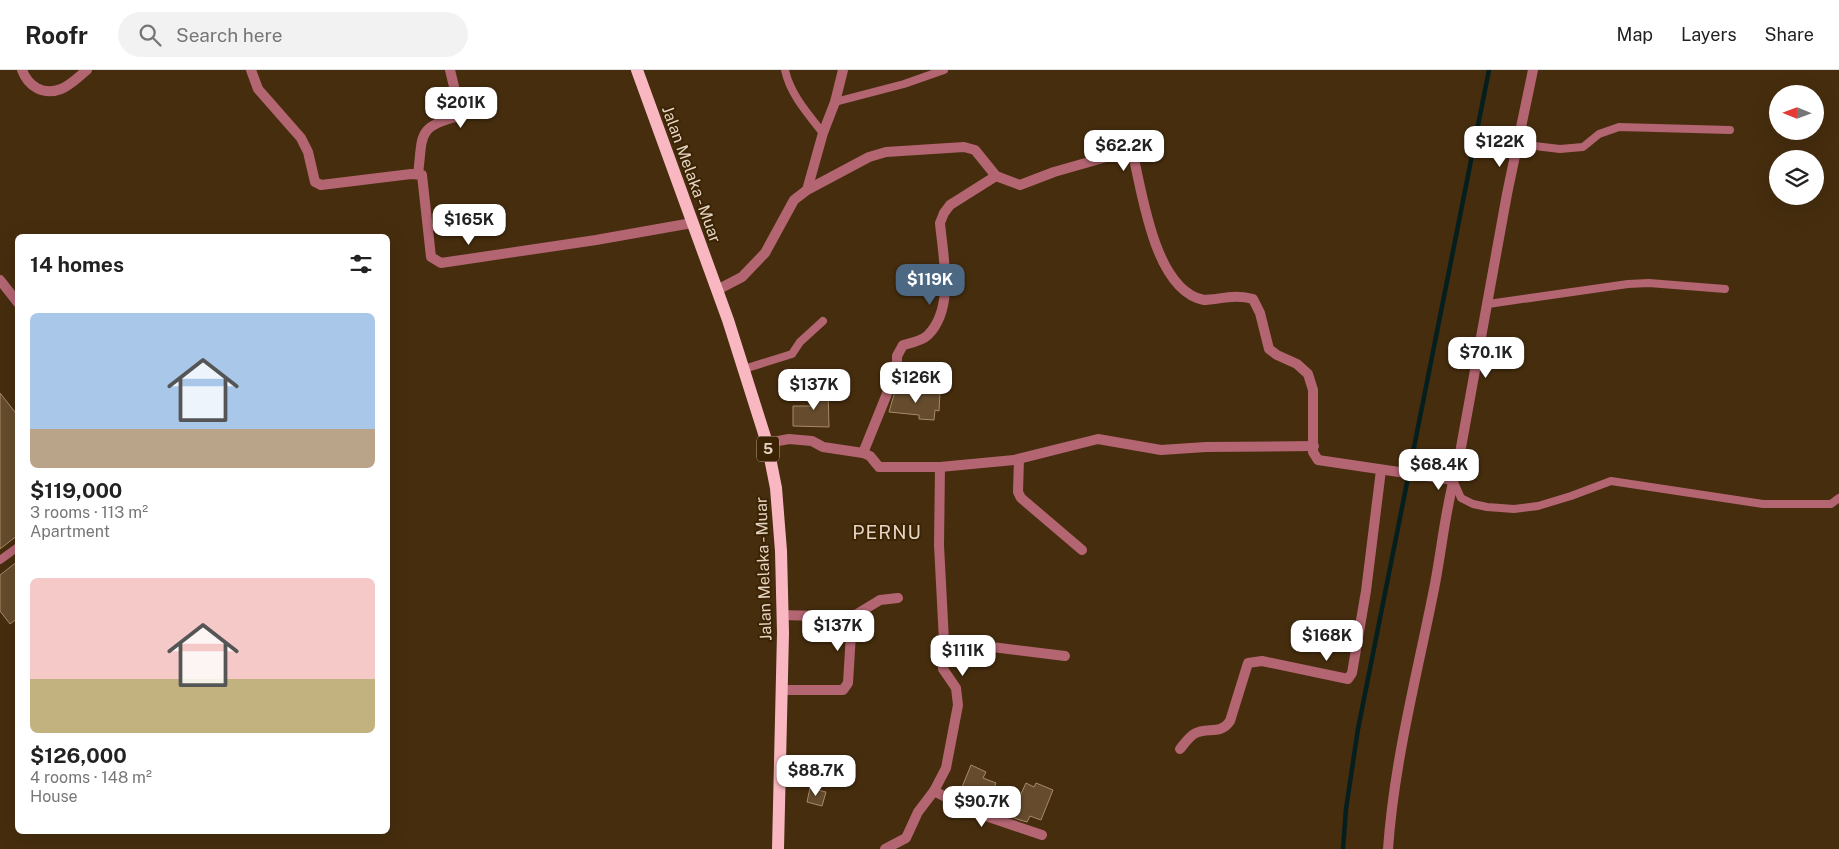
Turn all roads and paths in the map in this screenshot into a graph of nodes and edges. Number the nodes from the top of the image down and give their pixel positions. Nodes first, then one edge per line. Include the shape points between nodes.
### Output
1 (22, 70) edge
2 (88, 70) edge
3 (252, 70) edge
4 (450, 70) edge
5 (637, 70) edge
6 (785, 70) edge
7 (843, 70) edge
8 (944, 70) edge
9 (1533, 70) edge
10 (835, 102) junction
11 (1730, 130) dead end
12 (823, 133) junction
13 (1518, 144) junction
14 (418, 174) junction
15 (996, 176) junction
16 (807, 190) junction
17 (692, 223) junction
18 (0, 280) edge
19 (1725, 289) dead end
20 (717, 290) junction
21 (15, 299) edge
22 (1488, 304) junction
23 (823, 322) dead end
24 (744, 369) junction
25 (772, 442) junction
26 (1314, 446) junction
27 (863, 453) junction
28 (1019, 459) junction
29 (940, 467) junction
30 (1381, 470) junction
31 (1453, 480) junction
32 (1839, 498) edge
33 (1835, 505) edge
34 (15, 549) edge
35 (1082, 550) dead end
36 (0, 560) edge
37 (898, 598) dead end
38 (782, 615) junction
39 (852, 617) junction
40 (944, 641) junction
41 (1065, 656) dead end
42 (782, 690) junction
43 (1180, 748) dead end
44 (934, 791) junction
45 (1042, 835) dead end
46 (898, 846) edge
47 (778, 849) edge
48 (885, 849) edge
49 (1388, 849) edge

1 - 2 street via 33,87 41,91 59,90
3 - 14 street via 258,88 301,138 316,182 322,185
4 - 14 street via 458,103 456,117 430,125 424,134
5 - 17 main road, Jalan Melaka - Muar / 5
6 - 12 lane via 800,103
7 - 10 street
8 - 10 lane
9 - 13 street
10 - 12 street
11 - 13 lane via 1619,127 1599,134 1583,146 1560,149
12 - 16 street
13 - 22 street
14 - 17 street via 422,176 431,257 441,263
15 - 16 street via 976,150 964,147 886,152 869,156
15 - 26 street via 1020,185 1124,152 1130,154 1134,159 1154,242 1170,276 1186,291 1204,300 1243,296 1253,299 1270,349 1308,374 1313,390
15 - 27 street via 950,205 944,213 940,223 946,291 944,305 927,336 903,345 897,369
16 - 20 street via 794,200 765,253 742,277
17 - 20 main road, Jalan Melaka - Muar / 5
18 - 21 street
19 - 22 lane via 1628,284
20 - 24 main road, Jalan Melaka - Muar / 5
22 - 31 street
23 - 24 lane via 800,342 792,354
24 - 25 main road, Jalan Melaka - Muar / 5
25 - 27 street via 789,438
25 - 38 main road, Jalan Melaka - Muar / 5 via 781,551
26 - 28 street via 1161,450 1098,438
26 - 30 street via 1313,452 1318,460
27 - 29 street via 879,467
28 - 29 street
28 - 35 street via 1018,492 1021,498
29 - 40 street via 939,545
30 - 31 street
30 - 43 street via 1366,591 1352,673 1348,679 1262,661 1248,663 1226,727 1197,732
31 - 33 lane via 1461,498 1473,504 1514,509 1538,506 1611,481 1763,504
31 - 49 street via 1438,572 1399,757
32 - 33 lane
34 - 36 lane
37 - 39 street via 880,600
38 - 39 street
38 - 42 main road, Jalan Melaka - Muar / 5
39 - 42 street via 848,683 843,690
40 - 41 street
40 - 44 street via 943,669 956,688 958,705 946,768
42 - 47 main road, Jalan Melaka - Muar / 5
44 - 45 street via 977,812
44 - 46 street
46 - 48 street

